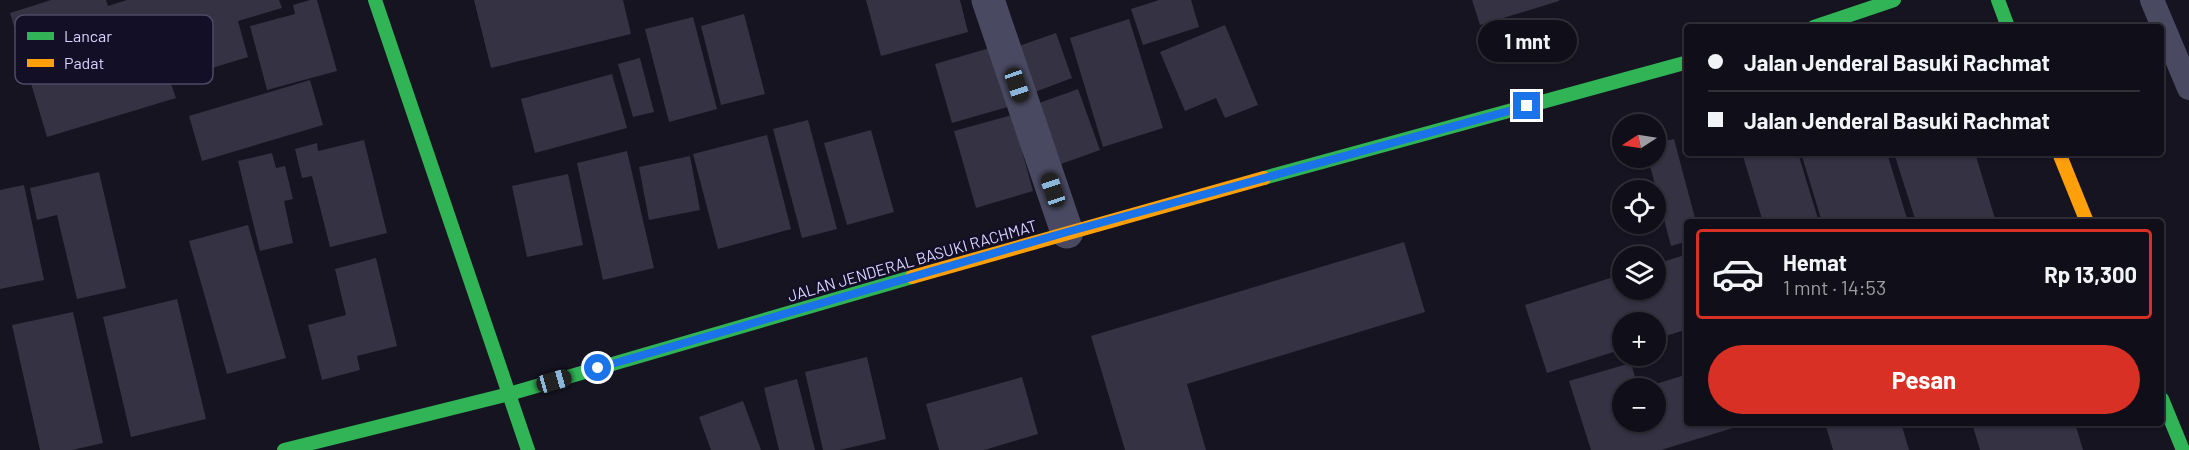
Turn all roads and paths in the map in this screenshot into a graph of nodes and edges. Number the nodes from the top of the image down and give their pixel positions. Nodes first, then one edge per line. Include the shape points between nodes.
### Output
1 (375, 0) edge
2 (988, 0) edge
3 (1894, 0) edge
4 (1998, 0) edge
5 (2152, 0) edge
6 (1823, 24) edge
7 (2007, 24) edge
8 (2162, 24) edge
9 (2164, 29) edge
10 (1684, 63) edge
11 (2189, 88) edge
12 (2060, 156) edge
13 (2087, 219) edge
14 (1067, 232) junction
15 (509, 394) junction
16 (2164, 404) edge
17 (284, 450) edge
18 (528, 450) edge
19 (2183, 450) edge

1 - 15 street
2 - 14 street
3 - 6 street
4 - 7 street
5 - 8 lane
9 - 11 lane
10 - 14 street, JALAN JENDERAL BASUKI RACHMAT
12 - 13 street
14 - 15 street, JALAN JENDERAL BASUKI RACHMAT
15 - 17 street, JALAN JENDERAL BASUKI RACHMAT
15 - 18 street
16 - 19 street

